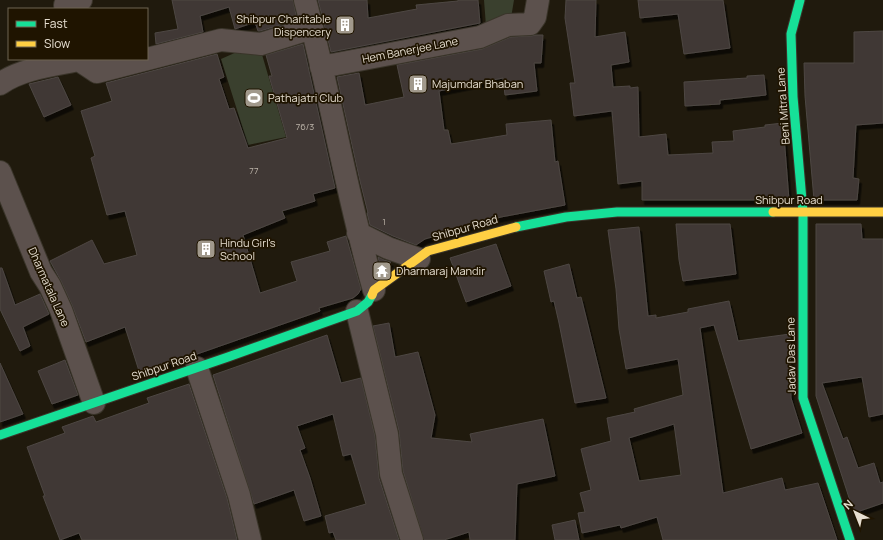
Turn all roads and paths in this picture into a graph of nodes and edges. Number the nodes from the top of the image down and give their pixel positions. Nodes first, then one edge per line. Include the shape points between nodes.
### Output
1 (305, 0) edge
2 (538, 0) edge
3 (800, 0) edge
4 (312, 28) junction
5 (148, 59) edge
6 (143, 60) edge
7 (83, 61) edge
8 (321, 67) junction
9 (0, 84) edge
10 (0, 172) edge
11 (803, 212) junction
12 (883, 212) edge
13 (358, 233) junction
14 (419, 259) junction
15 (374, 290) junction
16 (357, 311) junction
17 (197, 368) junction
18 (94, 403) junction
19 (0, 435) edge
20 (250, 540) edge
21 (412, 540) edge
22 (850, 540) edge

1 - 4 street
2 - 8 street, Hem Banerjee Lane via 535,17 530,24 508,25 480,37
3 - 11 street, Beni Mitra Lane via 791,34 793,97
4 - 5 street via 261,44 220,40
4 - 8 street
6 - 7 street via 97,72
7 - 9 street via 48,66 9,77
8 - 13 street
10 - 18 street, Dharmatala Lane via 41,272 60,310
11 - 12 street, Shibpur Road
11 - 14 street, Shibpur Road via 617,212 566,216 504,229 428,251
11 - 22 street, Jadav Das Lane via 804,398
13 - 14 street via 388,248
13 - 15 street
14 - 15 street, Shibpur Road
15 - 16 street, Shibpur Road via 368,302
16 - 17 street, Shibpur Road
16 - 21 street via 387,434 392,474
17 - 18 street, Shibpur Road
17 - 20 street via 239,495
18 - 19 street, Shibpur Road

